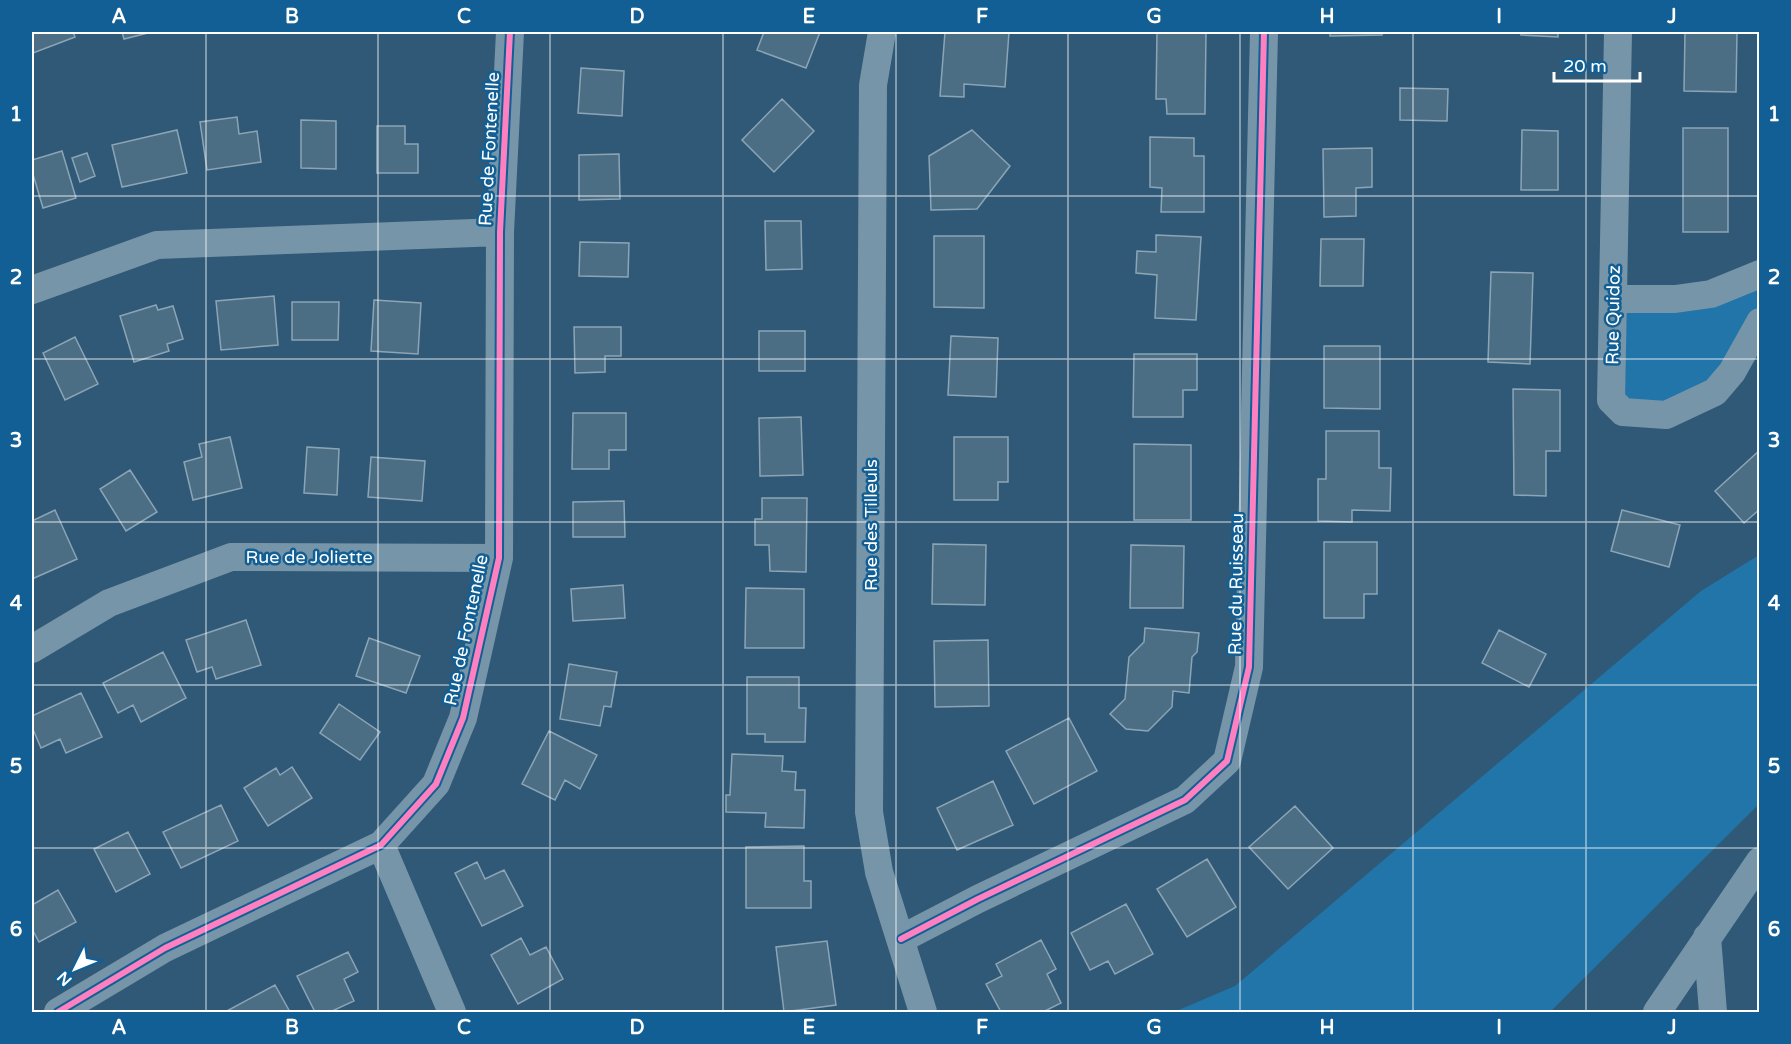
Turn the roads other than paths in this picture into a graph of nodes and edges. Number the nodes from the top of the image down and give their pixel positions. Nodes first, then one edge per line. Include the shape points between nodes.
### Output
1 (510, 32) edge
2 (882, 32) edge
3 (1264, 32) edge
4 (1618, 32) edge
5 (500, 232) junction
6 (1760, 274) edge
7 (32, 290) edge
8 (1613, 299) junction
9 (1760, 322) edge
10 (499, 558) junction
11 (32, 649) edge
12 (381, 845) junction
13 (1760, 861) edge
14 (1707, 937) junction
15 (901, 939) junction
16 (58, 1012) edge
17 (452, 1012) edge
18 (923, 1012) edge
19 (1657, 1012) edge
20 (1713, 1012) edge

1 - 5 street, Rue de Fontenelle
2 - 15 street, Rue des Tilleuls via 873,85 869,812 879,872
3 - 15 street, Rue du Ruisseau via 1249,667 1227,761 1185,800
4 - 8 street, Rue Quidoz
5 - 7 street via 157,245
5 - 10 street, Rue de Fontenelle
6 - 8 street via 1711,294 1675,299
8 - 9 street, Rue Quidoz via 1611,399 1623,412 1665,415 1715,392 1732,372
10 - 11 street, Rue de Joliette via 231,557 109,603
10 - 12 street, Rue de Fontenelle via 464,718 436,784
12 - 16 street, Rue de Fontenelle via 165,948
12 - 17 street
13 - 14 street
14 - 19 street
14 - 20 street
15 - 18 street, Rue des Tilleuls

